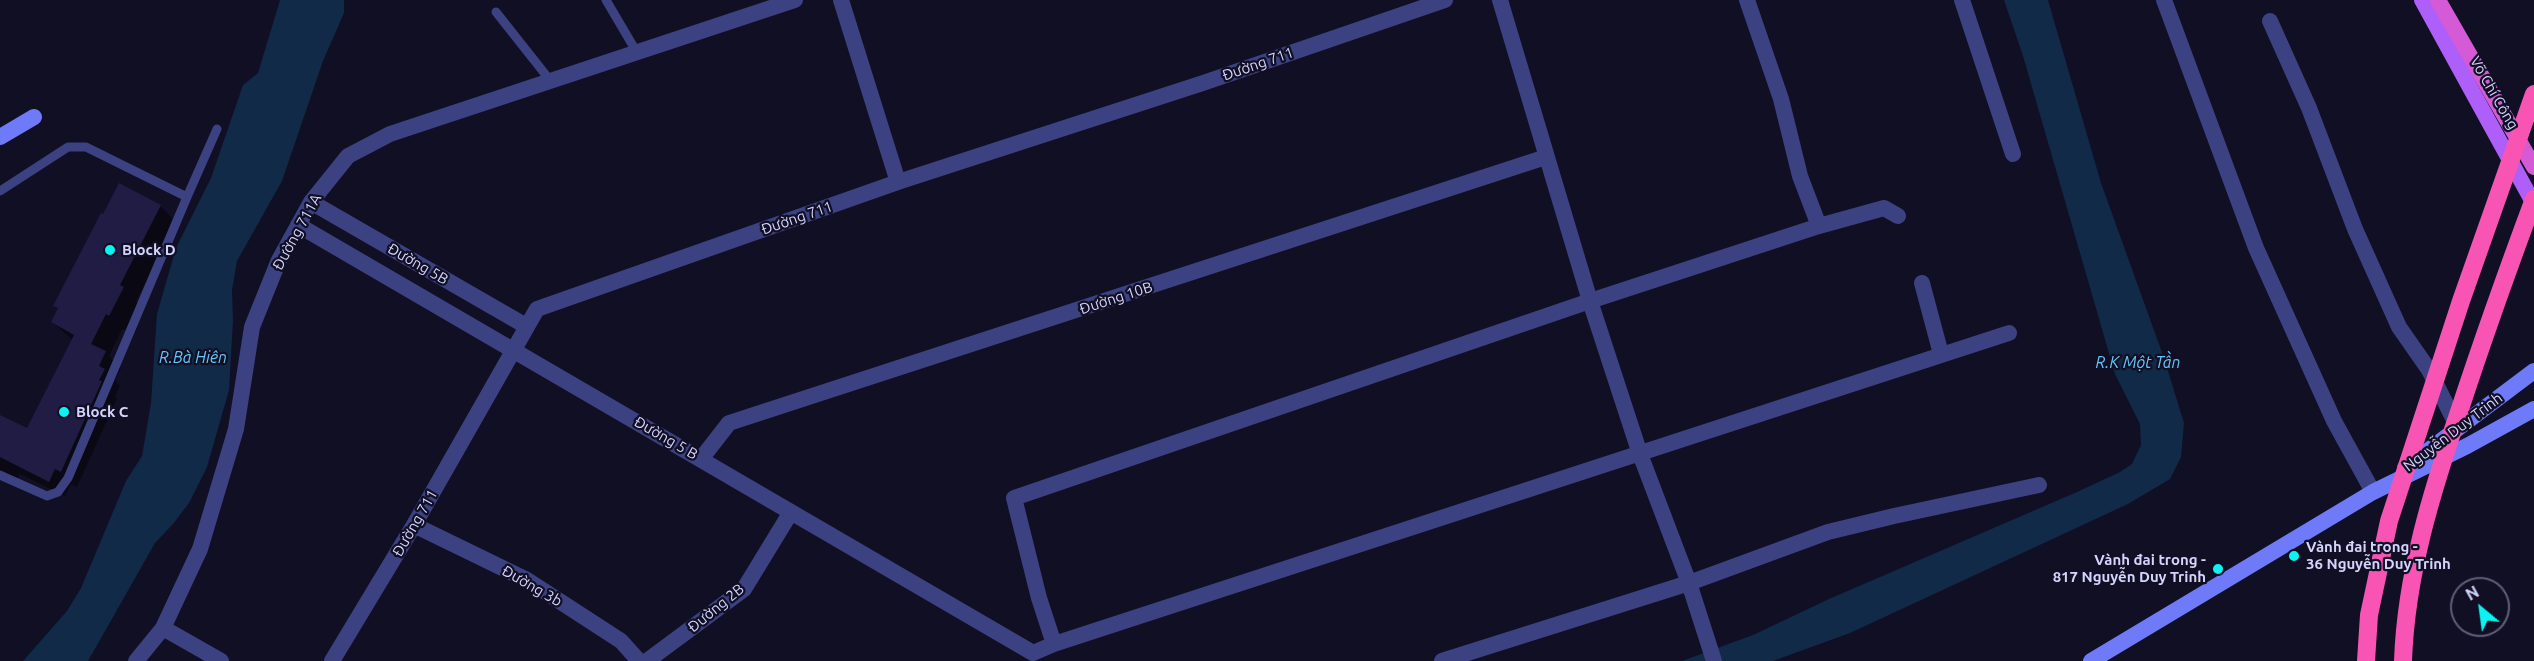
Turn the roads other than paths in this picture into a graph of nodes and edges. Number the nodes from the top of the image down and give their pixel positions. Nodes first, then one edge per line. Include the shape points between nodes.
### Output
1 (606, 0) edge
2 (795, 0) edge
3 (841, 0) edge
4 (1444, 0) edge
5 (1500, 0) edge
6 (1747, 0) edge
7 (1962, 0) edge
8 (2164, 0) edge
9 (2422, 0) edge
10 (2438, 0) edge
11 (496, 12) dead end
12 (2270, 21) dead end
13 (636, 51) junction
14 (549, 79) junction
15 (2534, 94) edge
16 (34, 117) dead end
17 (217, 129) dead end
18 (0, 137) edge
19 (2013, 154) dead end
20 (1546, 157) junction
21 (2534, 167) edge
22 (898, 182) junction
23 (0, 191) edge
24 (187, 197) junction
25 (2534, 199) edge
26 (311, 202) junction
27 (2534, 204) edge
28 (1898, 216) dead end
29 (298, 225) junction
30 (1819, 226) junction
31 (1922, 283) dead end
32 (1590, 301) junction
33 (526, 326) junction
34 (2009, 333) dead end
35 (514, 351) junction
36 (1941, 354) junction
37 (2534, 371) edge
38 (2534, 409) edge
39 (2458, 428) junction
40 (1640, 454) junction
41 (701, 459) junction
42 (0, 475) edge
43 (2038, 485) dead end
44 (2373, 492) junction
45 (791, 512) junction
46 (414, 525) junction
47 (1689, 583) junction
48 (163, 628) junction
49 (1054, 644) junction
50 (1032, 657) edge
51 (136, 661) edge
52 (221, 661) edge
53 (332, 661) edge
54 (639, 661) edge
55 (647, 661) edge
56 (1442, 661) edge
57 (1714, 661) edge
58 (2091, 661) edge
59 (2366, 661) edge
60 (2403, 661) edge

1 - 13 lane
2 - 13 street, Đường 711A
3 - 22 street
4 - 22 street, Đường 711
5 - 20 street
6 - 30 street
7 - 19 street
8 - 44 street via 2256,248 2334,421
9 - 27 main road, Võ Chí Công
10 - 21 highway, Võ Chí Công
11 - 14 lane
12 - 39 street via 2399,327 2429,370
13 - 14 street, Đường 711A
14 - 26 street, Đường 711A via 390,134 348,156
15 - 59 highway, bridge via 2389,521 2369,615
16 - 18 main road
17 - 24 lane
20 - 32 street
20 - 41 street, Đường 10B via 729,423
22 - 33 street, Đường 711 via 537,309
23 - 24 lane via 68,147 77,146
24 - 42 lane via 68,478 58,492 47,496
25 - 60 highway, bridge via 2434,487 2414,570
26 - 29 street, Đường 711A
26 - 33 street, Đường 5B
28 - 30 street via 1884,208
29 - 35 street, Đường 5 B
29 - 48 street, Đường 711A via 252,327 236,429 222,477 200,549
30 - 32 street
31 - 36 street
32 - 40 street
32 - 49 street via 1014,498
33 - 35 street, Đường 711
34 - 36 street
35 - 41 street, Đường 5 B
35 - 46 street, Đường 711
36 - 40 street
37 - 39 main road, Nguyễn Duy Trinh
38 - 44 main road, Nguyễn Duy Trinh
39 - 44 main road, Nguyễn Duy Trinh
40 - 47 street
40 - 49 street
41 - 45 street, Đường 5 B
43 - 47 street via 1828,532
44 - 58 main road, Nguyễn Duy Trinh
45 - 50 street, Đường 5 B
45 - 55 street, Đường 2B via 744,589
46 - 53 street, Đường 711
46 - 54 street, Đường 3b via 527,580 621,641
47 - 56 street
47 - 57 street
48 - 51 street, Đường 711A
48 - 52 street
49 - 50 street

